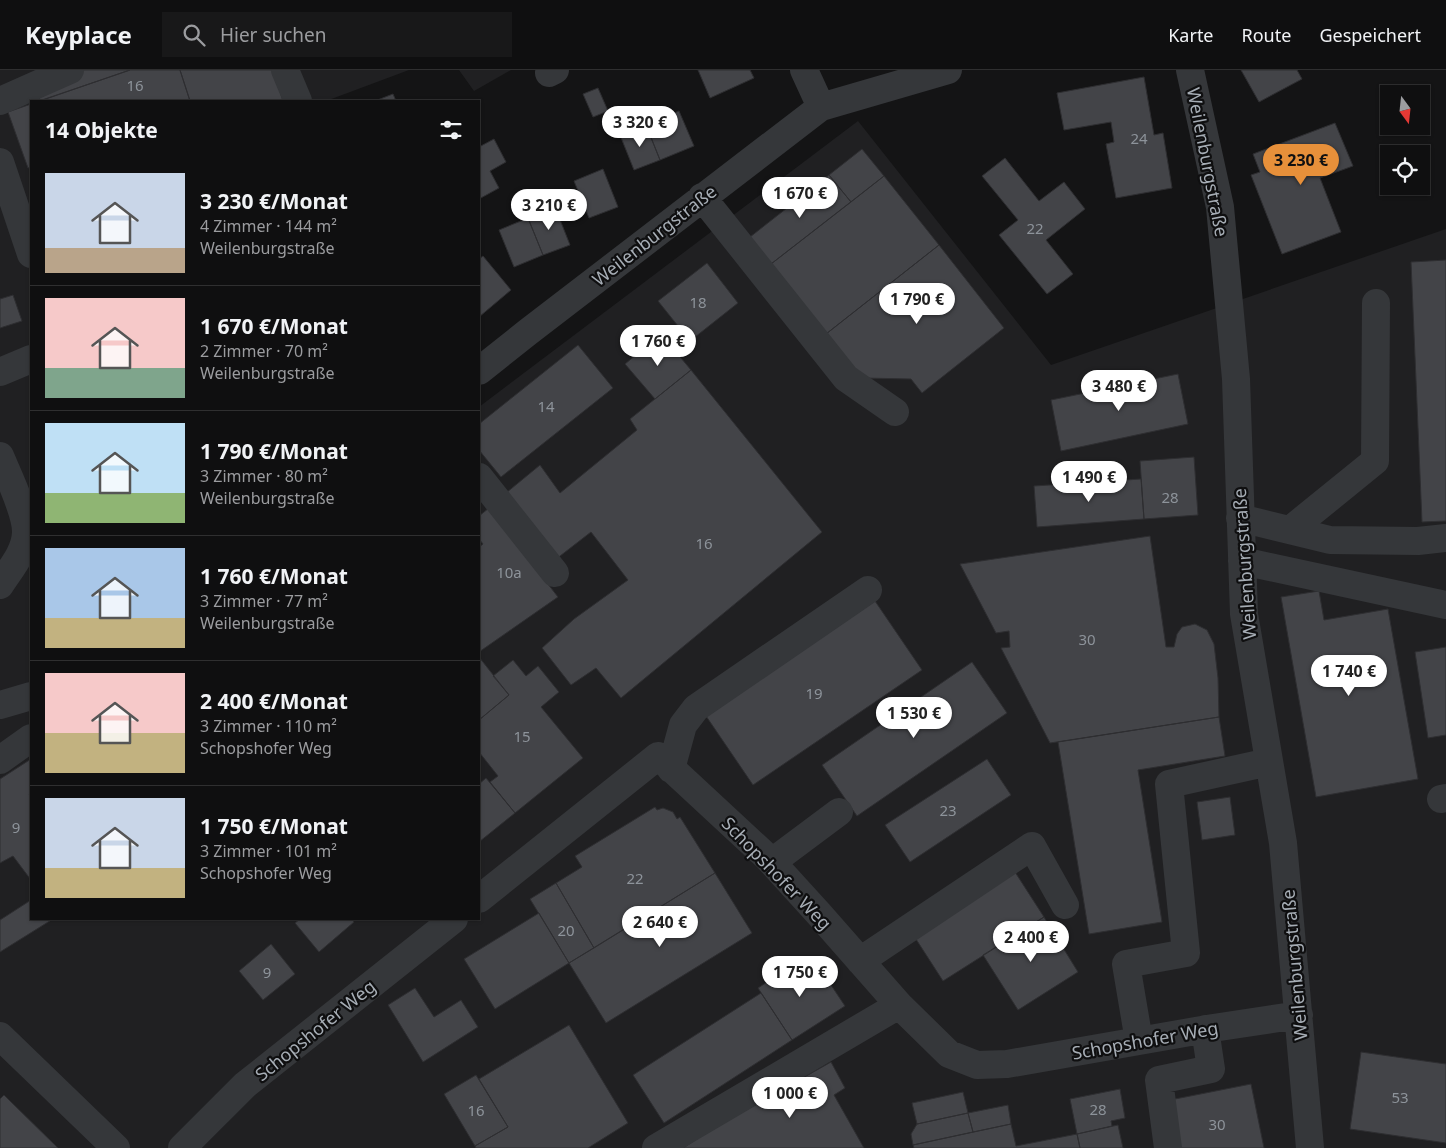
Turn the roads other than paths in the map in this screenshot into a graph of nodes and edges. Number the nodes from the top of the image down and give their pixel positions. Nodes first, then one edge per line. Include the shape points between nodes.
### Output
1 (70, 70) edge
2 (286, 70) edge
3 (804, 70) edge
4 (948, 70) edge
5 (1190, 70) edge
6 (298, 100) edge
7 (0, 101) edge
8 (821, 107) junction
9 (0, 162) edge
10 (702, 198) junction
11 (30, 251) edge
12 (1376, 304) dead end
13 (30, 359) edge
14 (480, 370) edge
15 (0, 372) edge
16 (895, 412) dead end
17 (0, 456) edge
18 (480, 478) edge
19 (1240, 518) junction
20 (1290, 530) junction
21 (1446, 538) edge
22 (1242, 561) junction
23 (555, 573) dead end
24 (0, 584) edge
25 (868, 590) dead end
26 (1446, 605) edge
27 (30, 696) edge
28 (0, 705) edge
29 (30, 739) edge
30 (0, 760) edge
31 (1269, 762) junction
32 (671, 769) junction
33 (839, 812) dead end
34 (772, 862) junction
35 (480, 895) edge
36 (1065, 904) dead end
37 (453, 920) edge
38 (860, 961) junction
39 (899, 1006) junction
40 (1300, 1015) junction
41 (1205, 1029) junction
42 (0, 1036) edge
43 (1139, 1041) junction
44 (1314, 1147) edge
45 (116, 1148) edge
46 (182, 1148) edge
47 (656, 1148) edge
48 (1168, 1148) edge

1 - 7 street
2 - 6 street
3 - 8 street
4 - 8 street, Weilenburgstraße
5 - 19 street, Weilenburgstraße via 1220,207 1236,379
8 - 10 street, Weilenburgstraße
9 - 11 street
10 - 14 street, Weilenburgstraße
10 - 16 street via 846,378
12 - 20 street via 1375,461
13 - 15 street
17 - 24 street via 22,513 26,533 18,558
18 - 23 street
19 - 20 street
19 - 22 street, Weilenburgstraße
20 - 21 street via 1330,540 1418,541
22 - 26 street
22 - 31 street, Weilenburgstraße via 1244,614
25 - 32 street via 696,708 683,726
27 - 28 street
29 - 30 street
31 - 40 street, Weilenburgstraße via 1283,843
31 - 43 street via 1169,784 1186,953 1126,964
32 - 34 street, Schopshofer Weg
32 - 35 street, Schopshofer Weg via 658,756
33 - 34 street
34 - 38 street, Schopshofer Weg
36 - 38 street via 1032,846
37 - 46 street, Schopshofer Weg via 245,1085
38 - 39 street, Schopshofer Weg
39 - 43 street, Schopshofer Weg via 949,1054 977,1065 1007,1064
39 - 47 street
40 - 41 street, Schopshofer Weg
40 - 44 street, Weilenburgstraße
41 - 43 street, Schopshofer Weg
41 - 48 street via 1212,1069 1158,1080
42 - 45 street

